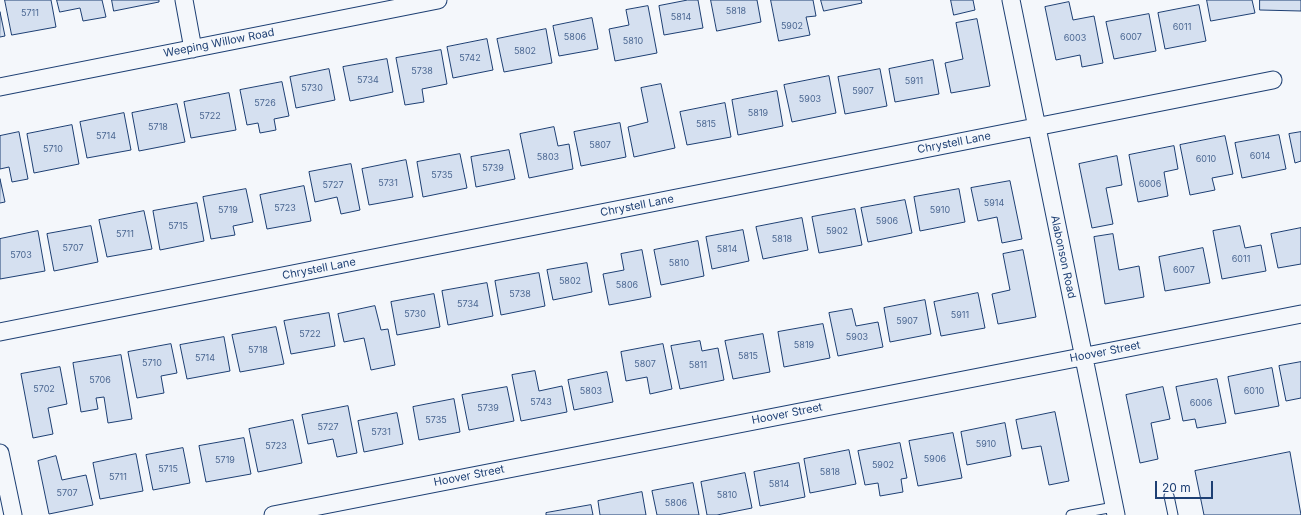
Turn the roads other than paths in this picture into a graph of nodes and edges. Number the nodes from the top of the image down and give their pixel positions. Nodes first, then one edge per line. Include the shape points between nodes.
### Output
1 (184, 0) edge
2 (438, 0) edge
3 (1011, 0) edge
4 (193, 49) junction
5 (1273, 80) dead end
6 (0, 87) edge
7 (1037, 127) junction
8 (1301, 314) edge
9 (0, 332) edge
10 (1084, 356) junction
11 (0, 453) edge
12 (1169, 496) dead end
13 (1115, 511) edge
14 (290, 513) edge
15 (13, 515) edge
16 (273, 515) edge
17 (1072, 515) edge
18 (1173, 515) edge

1 - 4 street
2 - 4 street, Weeping Willow Road
3 - 7 street, Alabonson Road
4 - 6 street, Weeping Willow Road
5 - 7 street, Chrystell Lane
7 - 9 street, Chrystell Lane
7 - 10 street, Alabonson Road
8 - 10 street, Hoover Street
10 - 13 street, Alabonson Road
10 - 14 street, Hoover Street
11 - 15 street
12 - 18 lane
13 - 17 lane
14 - 16 street, Hoover Street

